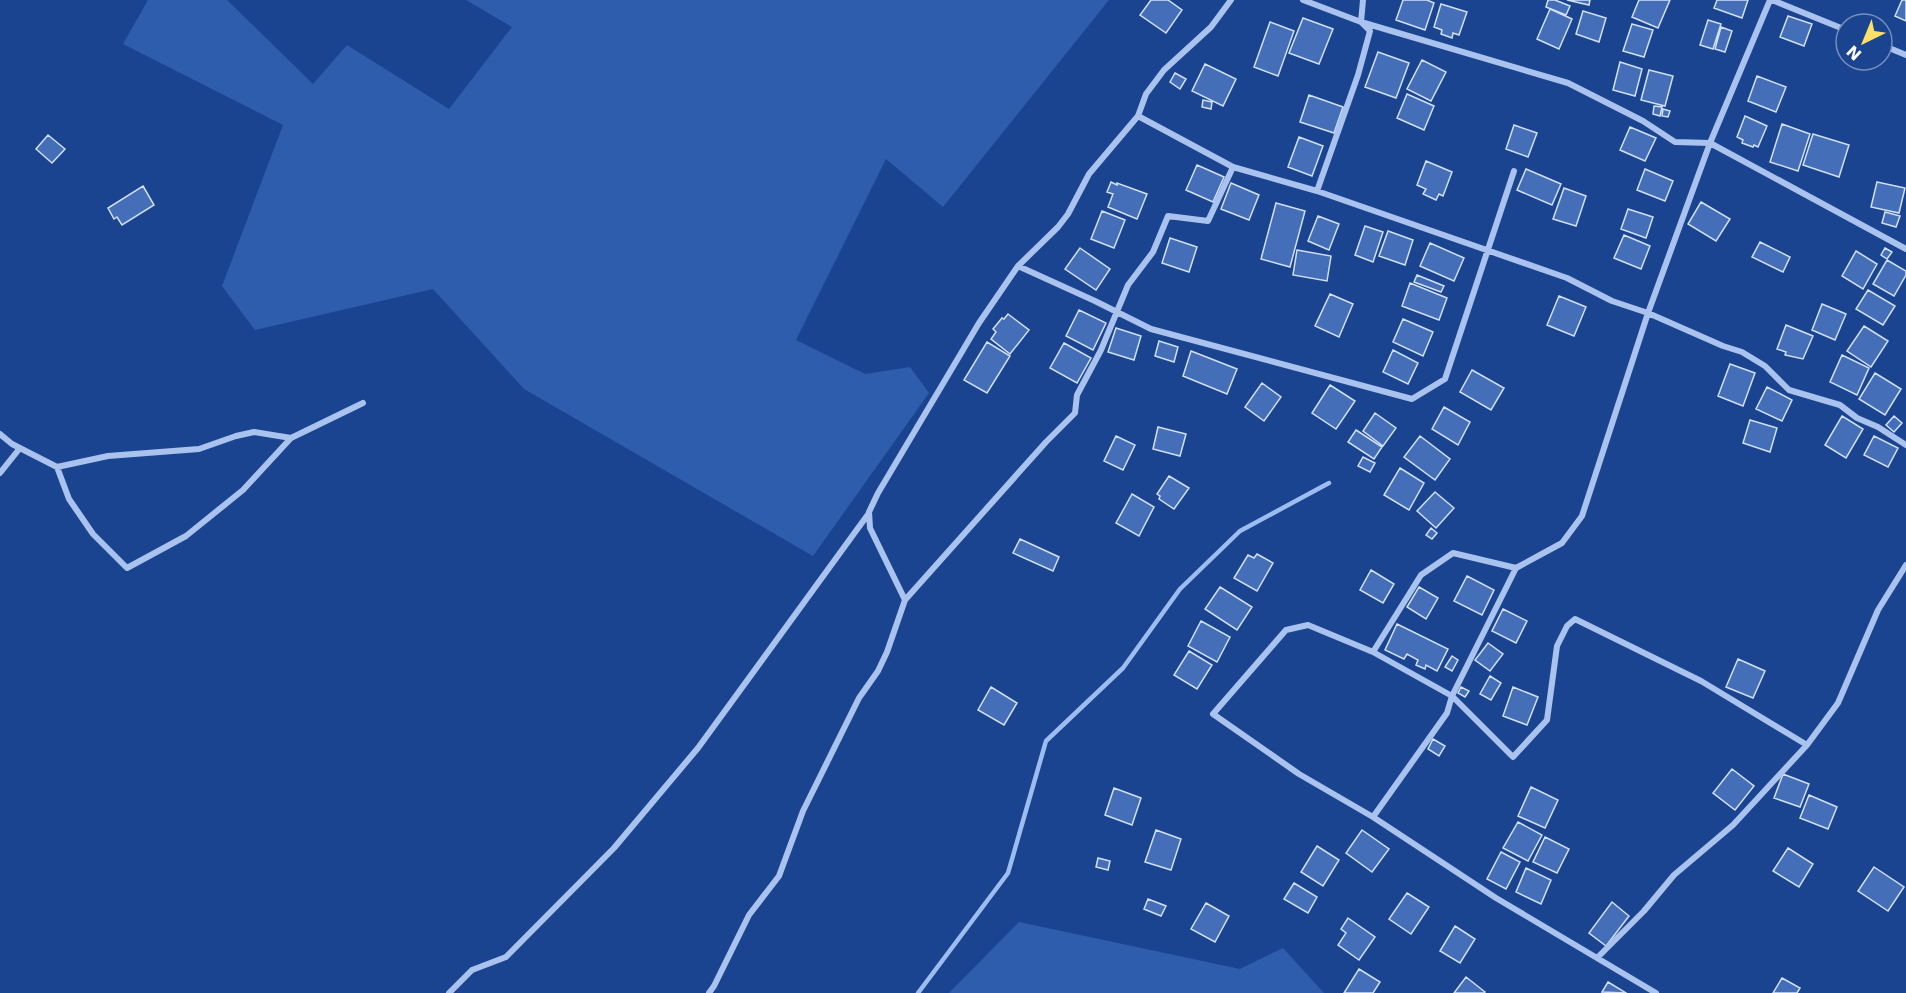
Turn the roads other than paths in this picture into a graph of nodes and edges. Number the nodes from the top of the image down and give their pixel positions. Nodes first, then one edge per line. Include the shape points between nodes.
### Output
1 (1231, 0) edge
2 (1303, 0) edge
3 (1363, 0) edge
4 (1771, 0) edge
5 (1361, 22) junction
6 (1834, 25) edge
7 (1138, 116) junction
8 (1710, 143) junction
9 (1233, 166) junction
10 (1514, 171) dead end
11 (1317, 191) junction
12 (1906, 249) edge
13 (1489, 251) junction
14 (1018, 266) junction
15 (1117, 312) junction
16 (1648, 313) junction
17 (363, 403) dead end
18 (0, 434) edge
19 (291, 438) junction
20 (1906, 445) edge
21 (20, 448) junction
22 (57, 467) junction
23 (0, 473) edge
24 (869, 512) junction
25 (1906, 565) edge
26 (1516, 568) junction
27 (905, 600) junction
28 (1373, 652) junction
29 (1452, 696) junction
30 (1807, 745) junction
31 (1373, 817) junction
32 (1597, 958) junction
33 (449, 993) edge
34 (709, 993) edge
35 (1656, 993) edge

1 - 7 street via 1210,27 1164,70 1146,94
2 - 5 street
3 - 5 street
4 - 6 street
4 - 8 street
5 - 8 street via 1568,82 1675,142
5 - 11 street via 1370,31
7 - 9 street
7 - 14 street via 1089,174 1058,227
8 - 12 street
8 - 16 street
9 - 11 street
9 - 15 street via 1208,221 1168,216 1153,252 1128,285
10 - 13 street
11 - 13 street
13 - 15 street via 1445,379 1412,399 1150,329
13 - 16 street via 1567,278 1611,301
14 - 15 street
14 - 24 street via 945,380
15 - 27 street via 1077,395 1075,413
16 - 20 street via 1742,352 1765,366 1789,390 1840,405
16 - 26 street via 1582,516 1562,543
17 - 19 street
18 - 21 street
19 - 22 street via 254,432 199,449 108,456
19 - 22 street via 243,490 186,536 127,568 93,534 69,500
21 - 22 street
21 - 23 street
24 - 27 street via 870,528
24 - 33 street via 698,748 614,848 506,957 472,970
25 - 30 street via 1878,610 1838,703
26 - 28 street via 1453,553 1421,575
26 - 29 street
27 - 34 street via 887,652 859,698 803,812 779,876 749,915
28 - 29 street
28 - 31 street via 1308,625 1286,630 1213,714 1299,774
29 - 30 street via 1513,757 1547,720 1557,646 1566,626 1575,619 1701,681
29 - 31 street via 1447,713
30 - 32 street via 1733,825 1674,875
31 - 32 street via 1496,898
32 - 35 street

